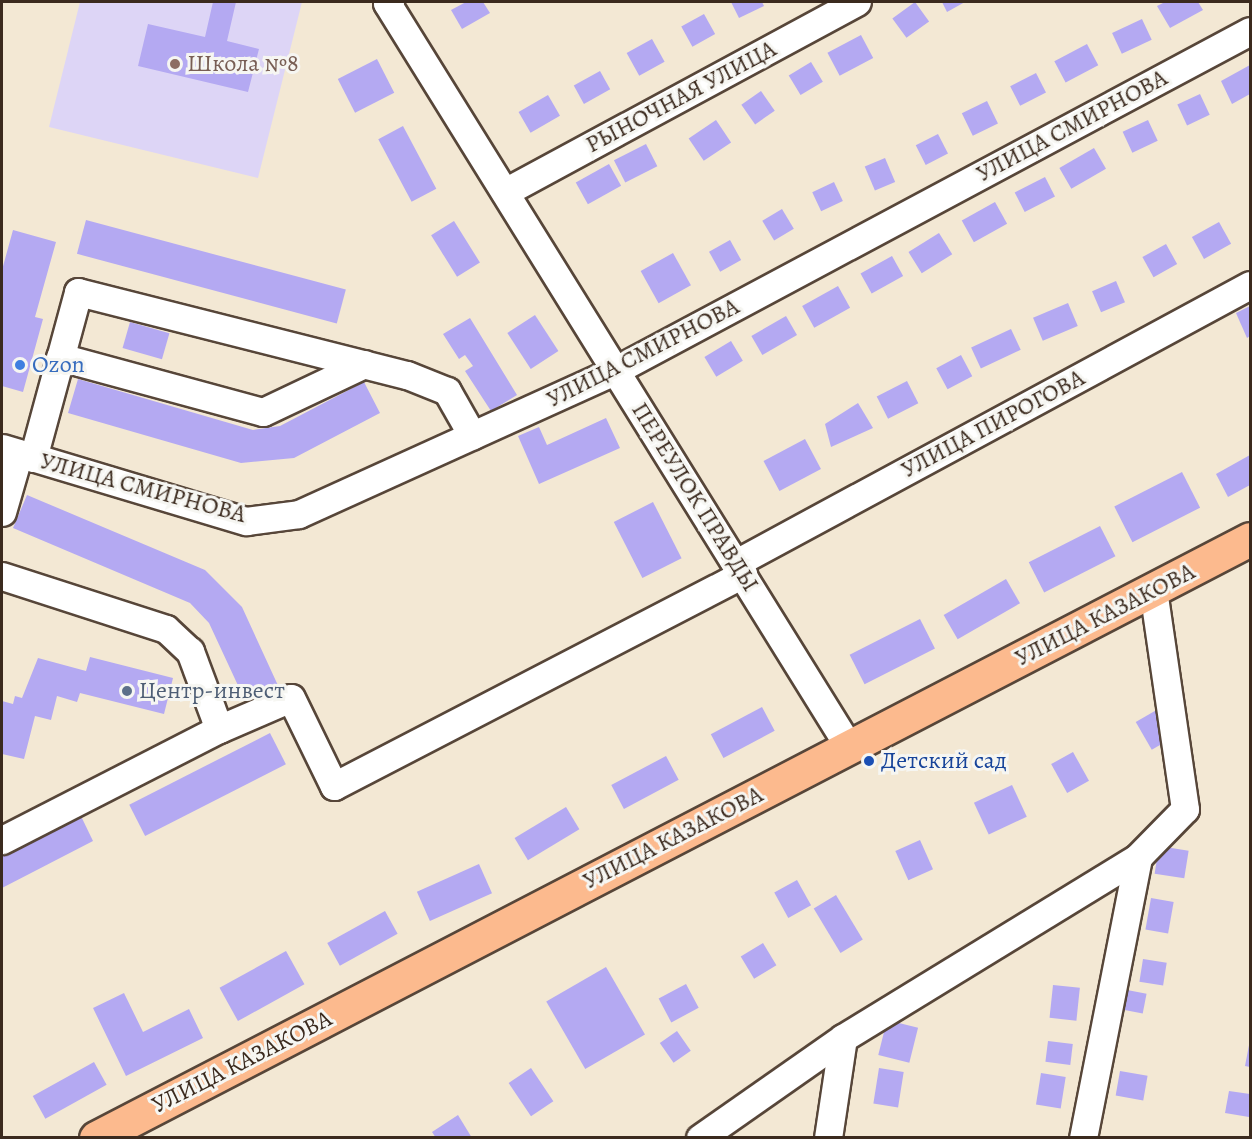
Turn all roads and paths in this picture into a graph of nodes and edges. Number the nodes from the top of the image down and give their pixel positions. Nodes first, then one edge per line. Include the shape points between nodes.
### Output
1 (388, 2) edge
2 (857, 2) edge
3 (1251, 31) edge
4 (505, 192) junction
5 (1251, 285) edge
6 (60, 357) junction
7 (364, 364) junction
8 (616, 370) junction
9 (472, 435) junction
10 (18, 453) edge
11 (2, 512) edge
12 (1251, 539) edge
13 (739, 568) junction
14 (2, 576) edge
15 (1153, 590) junction
16 (219, 729) junction
17 (849, 747) junction
18 (2, 840) edge
19 (1138, 857) junction
20 (843, 1038) junction
21 (96, 1137) edge
22 (700, 1137) edge
23 (828, 1137) edge
24 (1083, 1137) edge

1 - 4 street, ПЕРЕУЛОК ПРАВДЫ
2 - 4 street, РЫНОЧНАЯ УЛИЦА
3 - 8 street, УЛИЦА СМИРНОВА
4 - 8 street, ПЕРЕУЛОК ПРАВДЫ
5 - 13 street, УЛИЦА ПИРОГОВА
6 - 7 street via 263,412
6 - 7 street via 78,292
6 - 10 street
7 - 9 street via 447,391
8 - 9 street, УЛИЦА СМИРНОВА
8 - 13 street, ПЕРЕУЛОК ПРАВДЫ
9 - 10 street, УЛИЦА СМИРНОВА via 299,514 246,520
10 - 11 street
12 - 15 main road, УЛИЦА КАЗАКОВА
13 - 16 street, УЛИЦА ПИРОГОВА via 334,786 291,698
13 - 17 street, ПЕРЕУЛОК ПРАВДЫ
14 - 16 street via 166,629 190,651
15 - 17 main road, УЛИЦА КАЗАКОВА
15 - 19 street via 1185,809
16 - 18 street
17 - 21 main road, УЛИЦА КАЗАКОВА
19 - 20 street
19 - 24 street
20 - 22 street
20 - 23 street

